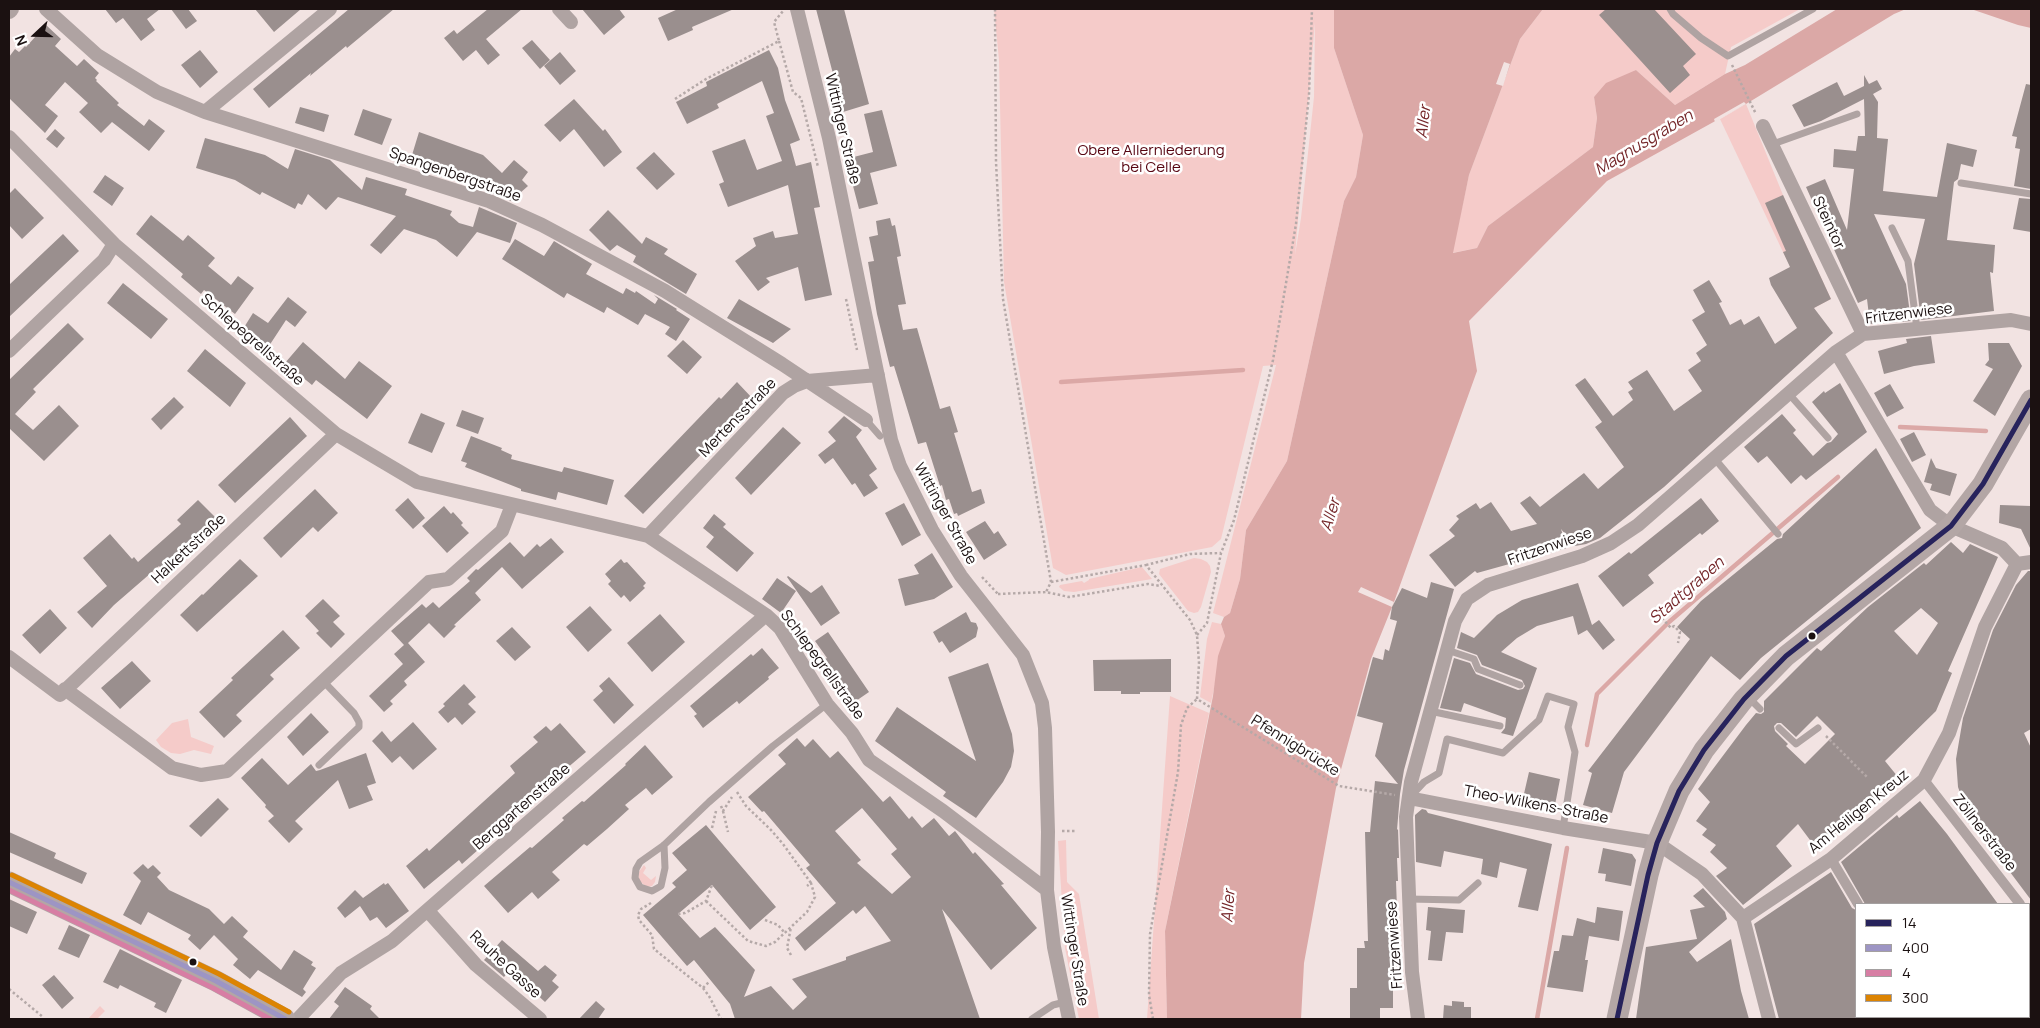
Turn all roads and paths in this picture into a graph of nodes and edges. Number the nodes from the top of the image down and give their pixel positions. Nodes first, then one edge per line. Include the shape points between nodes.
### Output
1 (46, 9) edge
2 (330, 9) edge
3 (559, 9) edge
4 (786, 9) edge
5 (797, 9) edge
6 (995, 9) edge
7 (1312, 9) edge
8 (1670, 9) edge
9 (1813, 9) edge
10 (571, 22) dead end
11 (779, 41) junction
12 (1733, 66) dead end
13 (675, 99) dead end
14 (205, 112) junction
15 (1754, 112) dead end
16 (1857, 114) dead end
17 (1763, 126) dead end
18 (9, 137) edge
19 (1773, 144) junction
20 (819, 168) dead end
21 (1961, 183) dead end
22 (2031, 194) edge
23 (1892, 228) dead end
24 (114, 244) junction
25 (844, 292) dead end
26 (2031, 324) edge
27 (1917, 328) junction
28 (1863, 334) junction
29 (9, 351) edge
30 (1836, 352) junction
31 (873, 376) junction
32 (807, 381) junction
33 (1789, 394) junction
34 (2031, 400) edge
35 (866, 420) joint
36 (336, 434) junction
37 (880, 436) dead end
38 (1828, 438) dead end
39 (1715, 459) junction
40 (512, 505) junction
41 (1951, 526) junction
42 (1778, 534) dead end
43 (648, 536) junction
44 (1221, 553) junction
45 (2031, 562) edge
46 (2017, 564) junction
47 (1146, 566) junction
48 (976, 571) dead end
49 (1051, 582) junction
50 (1162, 586) junction
51 (1046, 592) junction
52 (766, 615) junction
53 (1662, 618) dead end
54 (1197, 635) junction
55 (1678, 643) dead end
56 (1447, 650) junction
57 (9, 657) edge
58 (323, 681) junction
59 (1520, 684) dead end
60 (65, 688) junction
61 (1197, 699) junction
62 (828, 704) junction
63 (1430, 711) junction
64 (1500, 726) dead end
65 (1780, 728) dead end
66 (1818, 728) joint
67 (319, 765) dead end
68 (1868, 778) dead end
69 (1924, 780) junction
70 (1409, 798) junction
71 (716, 811) dead end
72 (723, 811) junction
73 (1563, 828) junction
74 (728, 832) dead end
75 (1657, 843) junction
76 (664, 845) junction
77 (1830, 858) junction
78 (9, 882) edge
79 (1478, 883) dead end
80 (811, 884) junction
81 (712, 885) dead end
82 (807, 886) dead end
83 (1048, 890) junction
84 (657, 898) dead end
85 (1408, 899) junction
86 (706, 901) junction
87 (1857, 903) edge
88 (2019, 903) edge
89 (428, 911) junction
90 (678, 914) dead end
91 (1744, 918) junction
92 (765, 920) dead end
93 (792, 926) junction
94 (784, 932) junction
95 (790, 955) dead end
96 (710, 981) dead end
97 (703, 988) junction
98 (9, 989) edge
99 (1064, 1002) junction
100 (43, 1017) dead end
101 (285, 1019) edge
102 (298, 1019) edge
103 (540, 1019) edge
104 (721, 1019) edge
105 (1032, 1019) edge
106 (1068, 1019) edge
107 (1153, 1019) edge
108 (1418, 1019) edge
109 (1617, 1019) edge
110 (1769, 1019) edge

1 - 14 street, Spangenbergstraße via 97,54 157,92
2 - 14 street
3 - 10 street
4 - 11 path via 774,22
5 - 31 street, Wittinger Straße via 831,148
6 - 49 path via 996,162 1003,299
7 - 44 path via 1309,95 1296,224 1273,360 1234,520
8 - 9 lane via 1701,38 1728,56
11 - 13 path
11 - 20 path via 793,92 801,98
12 - 15 path
14 - 32 street, Spangenbergstraße via 498,205 664,291
16 - 19 lane
17 - 19 street, Steintor
18 - 24 street, Schlepegrellstraße
19 - 28 street, Steintor
21 - 22 lane
23 - 27 lane via 1908,261
24 - 29 street via 104,260
24 - 36 street, Schlepegrellstraße
25 - 31 path via 855,347
26 - 27 street, Fritzenwiese via 2011,320
27 - 28 street, Fritzenwiese
28 - 30 street, Fritzenwiese
30 - 33 street, Fritzenwiese
30 - 41 street via 1930,510
31 - 32 street, Mertensstraße
31 - 83 street, Wittinger Straße via 900,466 932,530 962,576 1023,655 1042,703
32 - 35 street, Spangenbergstraße
32 - 43 street, Mertensstraße via 783,393
33 - 38 lane
33 - 39 street, Fritzenwiese
34 - 41 main road via 1983,484
35 - 37 lane
36 - 40 street, Schlepegrellstraße via 417,482
36 - 60 street, Halkettstraße
39 - 42 lane
39 - 56 street, Fritzenwiese via 1638,525 1611,543 1582,556 1488,585 1468,599 1455,621
40 - 43 street, Schlepegrellstraße
40 - 58 street via 502,530 448,580 429,582
41 - 46 street via 2002,548
41 - 75 main road via 1786,656 1753,703 1712,740 1693,767
43 - 52 street, Schlepegrellstraße
44 - 47 path via 1190,554
44 - 54 path via 1206,623
45 - 46 street
46 - 69 street, Am Heiligen Kreuz via 1985,627 1949,733
47 - 49 path
47 - 50 path
48 - 51 path via 998,594
49 - 51 path
50 - 51 path via 1148,584 1069,597
50 - 54 path via 1190,620
52 - 62 street, Schlepegrellstraße via 780,628
52 - 89 street, Berggartenstraße
53 - 55 path via 1680,632
54 - 61 path
56 - 59 lane via 1474,659 1478,669
56 - 63 street, Fritzenwiese
57 - 60 street via 60,694
58 - 60 street via 228,771 201,775 172,768
58 - 67 lane via 354,713 360,727
61 - 70 path, Pfennigbrücke via 1338,786
61 - 107 path via 1186,708 1181,725 1178,772 1150,934 1149,996
62 - 76 lane via 773,746
62 - 83 street, Schlepegrellstraße via 852,732 869,760
63 - 64 lane
63 - 70 street, Fritzenwiese
65 - 66 lane via 1796,744
66 - 68 path
69 - 77 street, Am Heiligen Kreuz
69 - 88 street, Zöllnerstraße
70 - 73 street, Theo-Wilkens-Straße
70 - 73 lane via 1439,772 1447,739 1503,753 1539,720 1548,696 1574,704 1568,727 1575,752
70 - 85 street, Fritzenwiese via 1406,817
71 - 72 path via 721,806
72 - 74 path
72 - 80 path via 736,791 783,844
73 - 75 street, Theo-Wilkens-Straße
75 - 91 street via 1702,874
75 - 109 main road
76 - 76 lane via 640,862 636,869 635,878 640,888 652,891 661,886 665,868
77 - 87 street
77 - 91 street, Am Heiligen Kreuz
78 - 101 main road via 216,980
79 - 85 lane via 1459,900
80 - 82 path
80 - 93 path via 816,897 807,912
81 - 86 path
83 - 99 street, Wittinger Straße
84 - 97 path via 641,909 639,920 654,934 654,949
85 - 108 street, Fritzenwiese
86 - 90 path
86 - 94 path via 748,941 766,946
89 - 102 street, Berggartenstraße via 392,941 341,973
89 - 103 street, Rauhe Gasse via 476,965
91 - 110 street
92 - 94 path via 778,925
93 - 94 path
93 - 95 path via 786,948
96 - 97 path
97 - 104 path
98 - 100 path
99 - 105 lane via 1052,1005
99 - 106 street, Wittinger Straße

